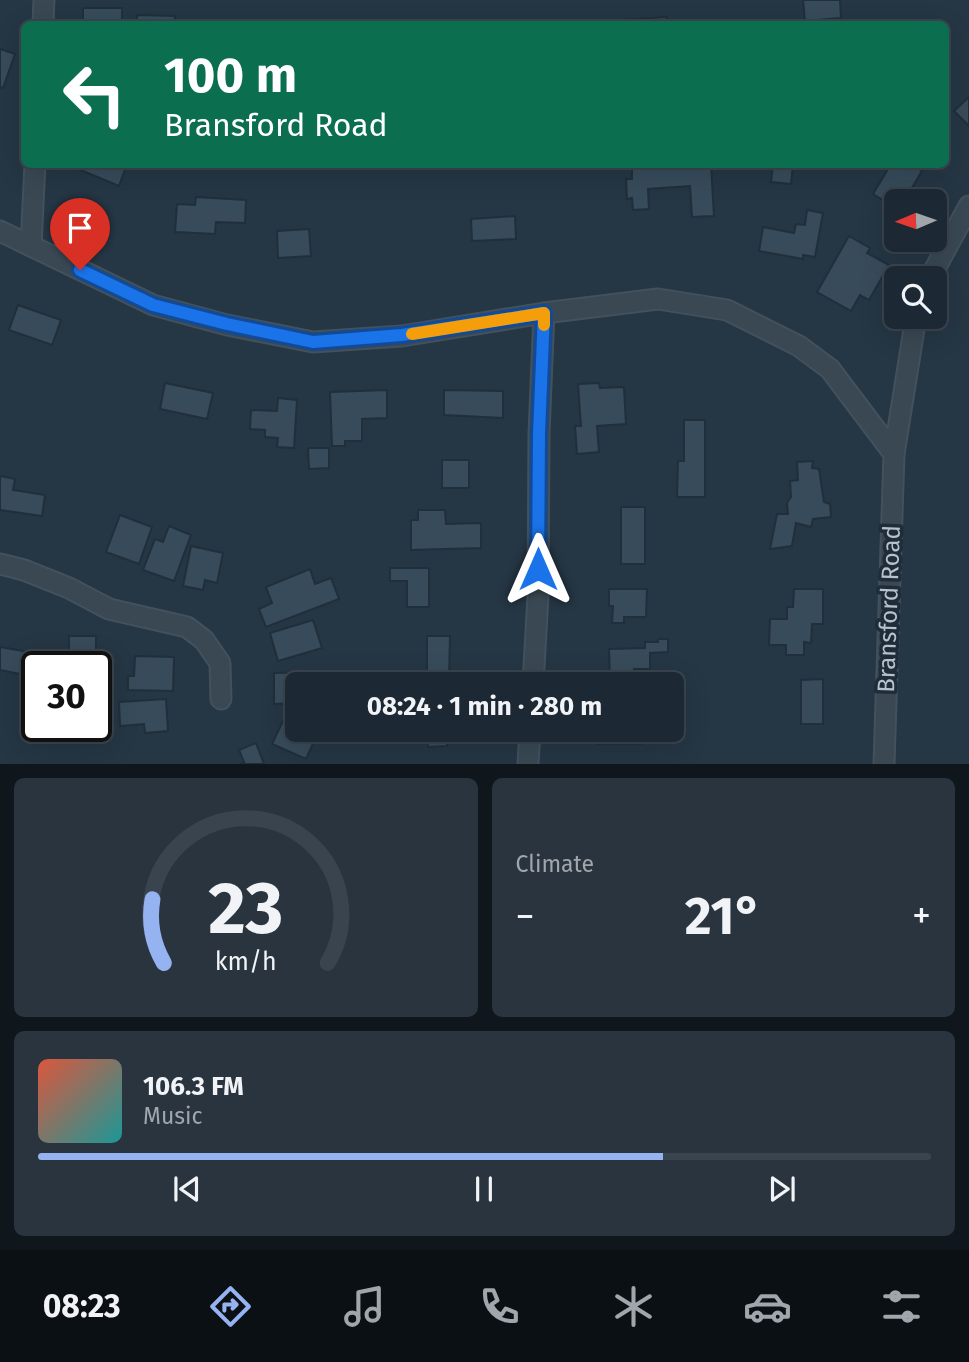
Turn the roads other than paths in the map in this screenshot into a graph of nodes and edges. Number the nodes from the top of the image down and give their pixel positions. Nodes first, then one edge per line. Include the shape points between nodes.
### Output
1 (44, 0) edge
2 (43, 21) edge
3 (35, 168) edge
4 (969, 206) edge
5 (0, 231) edge
6 (31, 246) junction
7 (936, 266) edge
8 (544, 313) junction
9 (914, 329) edge
10 (894, 454) junction
11 (0, 564) edge
12 (534, 672) edge
13 (221, 699) dead end
14 (529, 742) edge
15 (528, 764) edge
16 (884, 764) edge

1 - 2 street
3 - 6 street
4 - 7 street
5 - 6 street
6 - 8 street via 153,305 313,342 402,335
8 - 10 street via 658,299 727,310 799,346 830,369
8 - 12 street
9 - 10 street, Bransford Road
10 - 16 street, Bransford Road
11 - 13 street via 69,587 109,609 187,627 204,640 220,663
14 - 15 street

